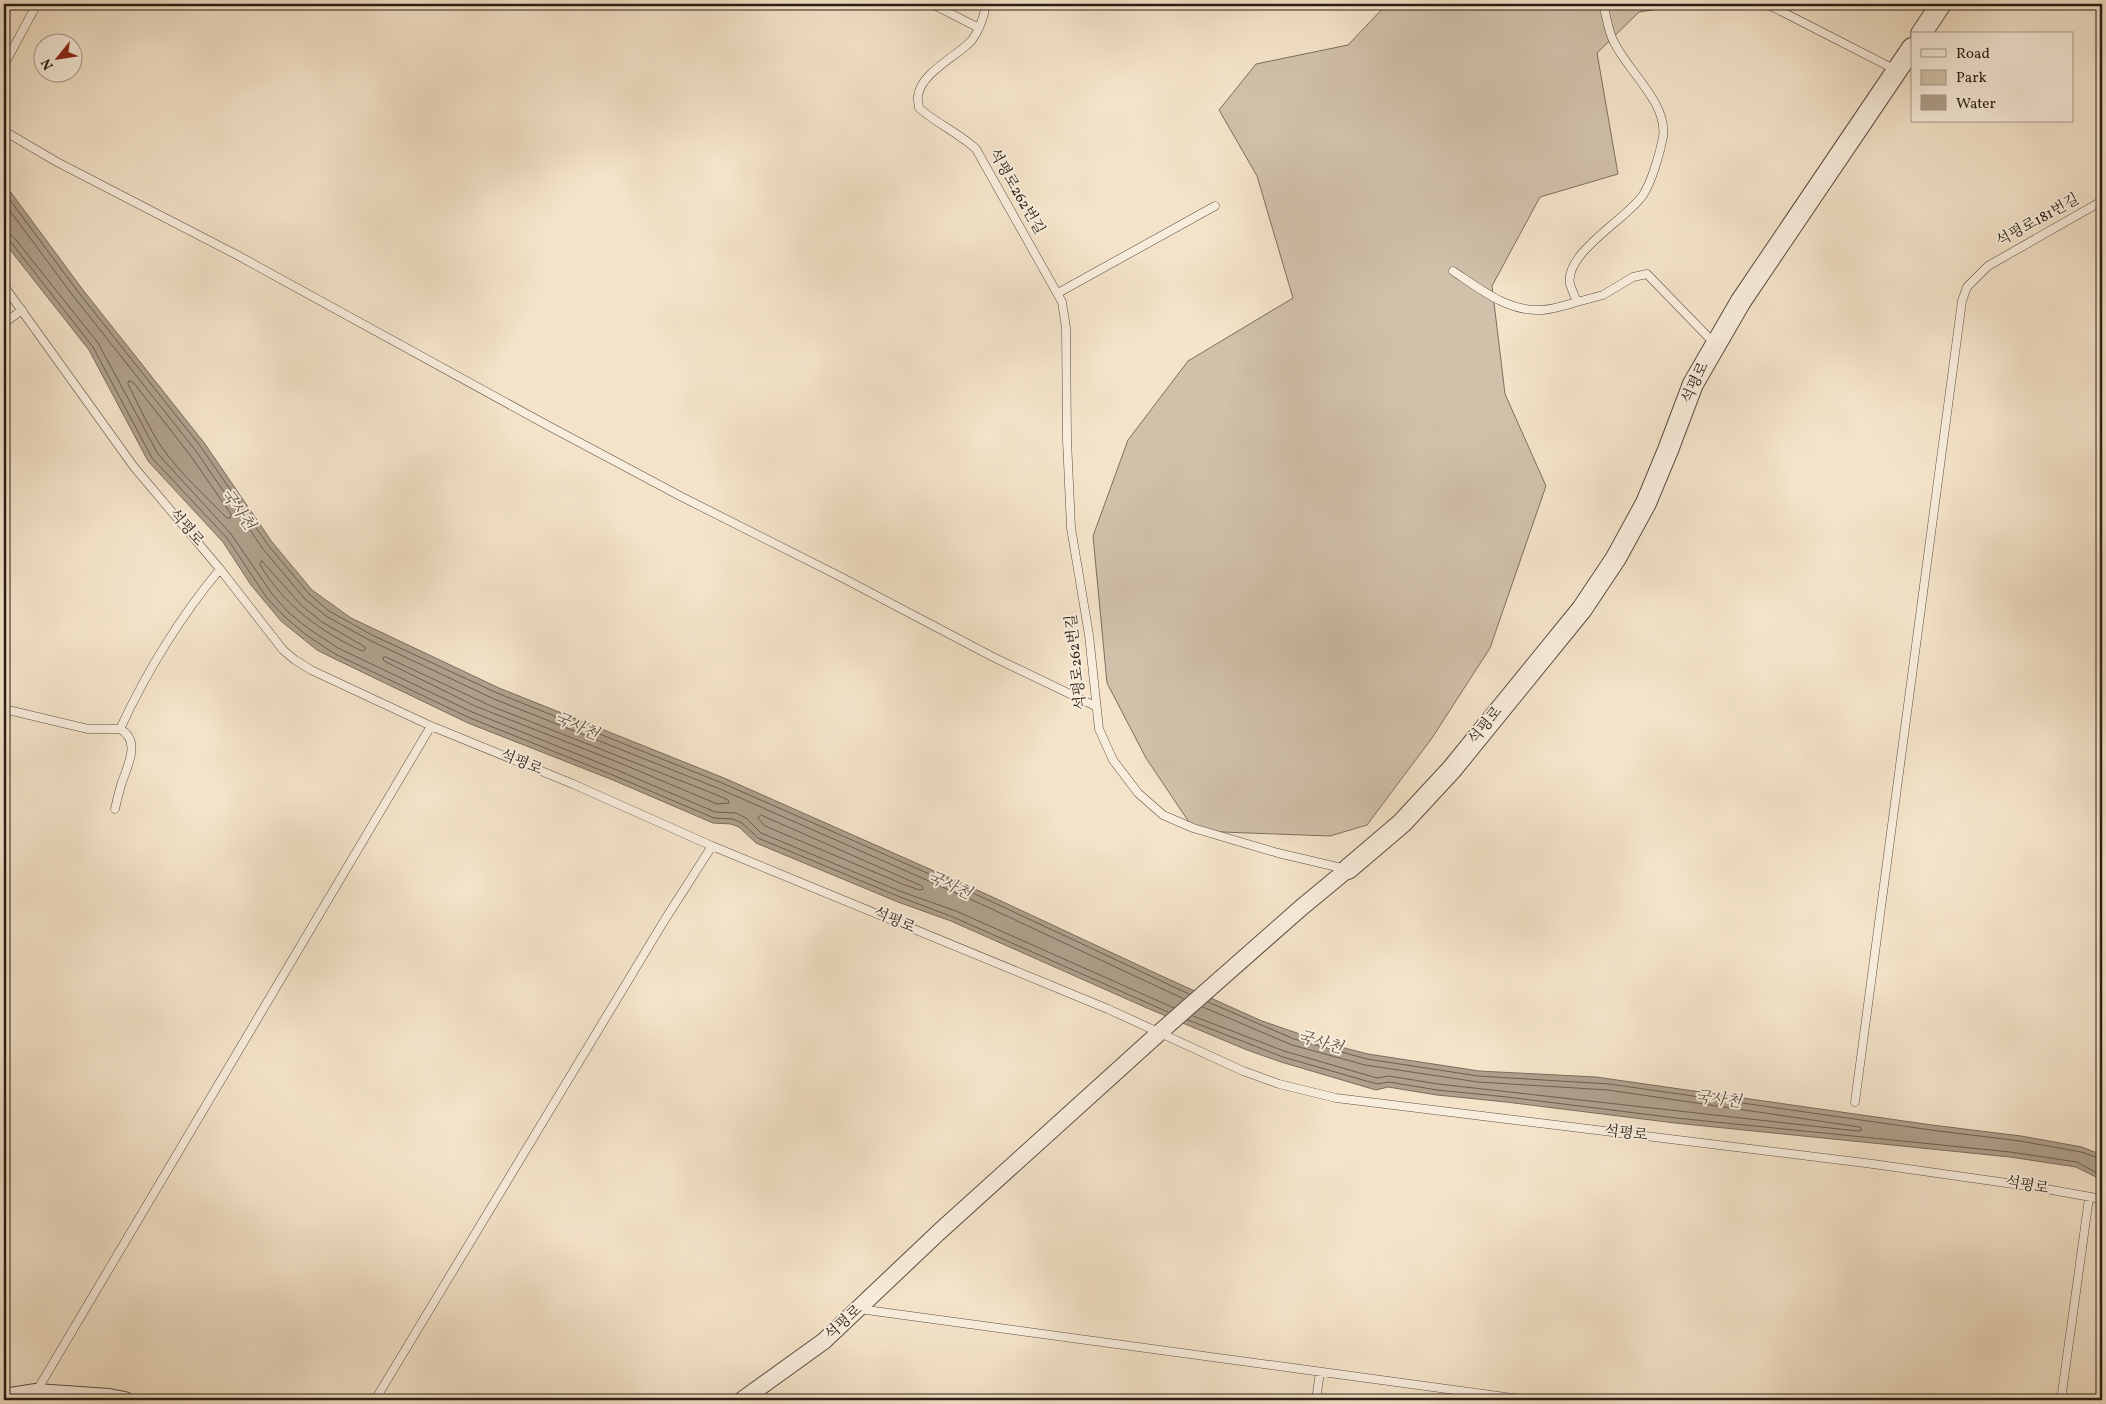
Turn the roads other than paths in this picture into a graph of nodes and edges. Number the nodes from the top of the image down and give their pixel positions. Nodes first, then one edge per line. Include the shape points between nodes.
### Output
1 (37, 4) edge
2 (932, 4) edge
3 (986, 4) edge
4 (1604, 4) edge
5 (1767, 4) edge
6 (1941, 4) edge
7 (979, 28) junction
8 (1922, 32) edge
9 (1911, 50) edge
10 (4, 65) edge
11 (1898, 70) junction
12 (4, 131) edge
13 (2102, 201) edge
14 (1215, 206) dead end
15 (1453, 271) dead end
16 (4, 286) edge
17 (1058, 293) junction
18 (1577, 302) junction
19 (22, 310) junction
20 (4, 323) edge
21 (1715, 344) junction
22 (220, 569) junction
23 (1096, 706) junction
24 (4, 709) edge
25 (432, 726) junction
26 (120, 729) junction
27 (114, 809) dead end
28 (712, 846) junction
29 (1348, 869) junction
30 (1163, 1029) junction
31 (1855, 1102) dead end
32 (2090, 1198) junction
33 (2102, 1199) edge
34 (860, 1309) junction
35 (1320, 1372) junction
36 (36, 1392) junction
37 (4, 1397) edge
38 (68, 1397) edge
39 (125, 1400) edge
40 (375, 1400) edge
41 (742, 1400) edge
42 (1316, 1400) edge
43 (1528, 1400) edge
44 (2061, 1400) edge

1 - 10 lane
2 - 7 lane
3 - 7 lane, 석평로262번길
4 - 18 lane via 1613,42 1662,114 1663,136 1643,195 1593,242 1574,265 1570,283
5 - 11 lane
6 - 8 street
7 - 17 lane, 석평로262번길 via 971,41 923,83 918,96 919,108 965,138 976,149
9 - 11 street, 석평로
11 - 21 street, 석평로
12 - 23 lane via 682,497 993,657
13 - 31 lane, 석평로181번길 via 1988,266 1967,287 1962,301
14 - 17 lane
15 - 18 lane via 1506,304 1542,310
16 - 19 lane, 석평로
17 - 23 lane, 석평로262번길 via 1066,328 1071,528 1089,635
18 - 21 lane, 석평로 via 1603,295 1633,277 1647,274
19 - 20 lane
19 - 22 lane, 석평로 via 134,467
21 - 29 street, 석평로 via 1693,384 1646,503 1616,558 1582,609 1452,769 1402,823
22 - 25 lane, 석평로 via 278,644 295,660
22 - 26 lane via 197,597
23 - 29 lane, 석평로262번길 via 1099,730 1113,760 1138,793 1163,815 1193,828 1278,853
24 - 26 lane via 88,729
25 - 28 lane, 석평로
25 - 36 lane
26 - 27 lane via 126,732 132,745
28 - 30 lane, 석평로
28 - 40 lane
29 - 30 street, 석평로
30 - 32 lane, 석평로 via 1243,1071 1336,1098 1883,1166
30 - 34 street, 석평로 via 938,1232
32 - 33 lane, 석평로
32 - 44 lane
34 - 35 lane
34 - 41 street, 석평로 via 824,1341
35 - 42 lane
35 - 43 lane
36 - 37 street
36 - 38 street
38 - 39 street

